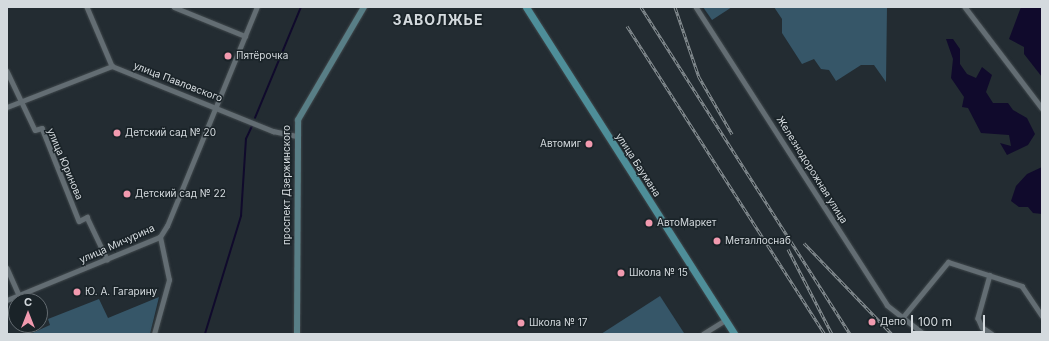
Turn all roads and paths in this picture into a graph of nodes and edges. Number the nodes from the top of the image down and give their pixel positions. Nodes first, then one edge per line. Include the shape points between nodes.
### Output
1 (87, 7) edge
2 (174, 7) edge
3 (257, 7) edge
4 (364, 7) edge
5 (526, 7) edge
6 (696, 7) edge
7 (965, 7) edge
8 (245, 36) junction
9 (112, 66) junction
10 (7, 71) edge
11 (20, 101) junction
12 (216, 106) junction
13 (7, 107) edge
14 (1042, 108) edge
15 (297, 136) junction
16 (160, 237) junction
17 (107, 259) junction
18 (7, 268) edge
19 (990, 275) junction
20 (18, 293) edge
21 (26, 293) edge
22 (1042, 316) edge
23 (903, 318) junction
24 (725, 320) junction
25 (154, 334) edge
26 (297, 334) edge
27 (703, 334) edge
28 (734, 334) edge
29 (924, 334) edge
30 (992, 334) edge

1 - 9 street
2 - 8 street
3 - 8 street, улица Мичурина
4 - 15 street, проспект Дзержинского via 300,115
5 - 24 main road, улица Баумана
6 - 23 street, Железнодорожная улица via 887,304
7 - 14 street
8 - 12 street, улица Мичурина
9 - 11 street
9 - 12 street, улица Павловского
10 - 11 street, улица Юринова
11 - 13 street
11 - 17 street, улица Юринова via 35,130 42,128 79,221 87,217
12 - 15 street, улица Павловского via 273,131
12 - 16 street, улица Мичурина
15 - 26 street, проспект Дзержинского
16 - 17 street, улица Мичурина
16 - 25 street via 169,280
17 - 21 street, улица Мичурина
18 - 20 street
19 - 22 street via 1022,286
19 - 23 street via 948,262
19 - 30 street via 978,318 982,327
23 - 29 street, Железнодорожная улица
24 - 27 street
24 - 28 main road, улица Баумана

